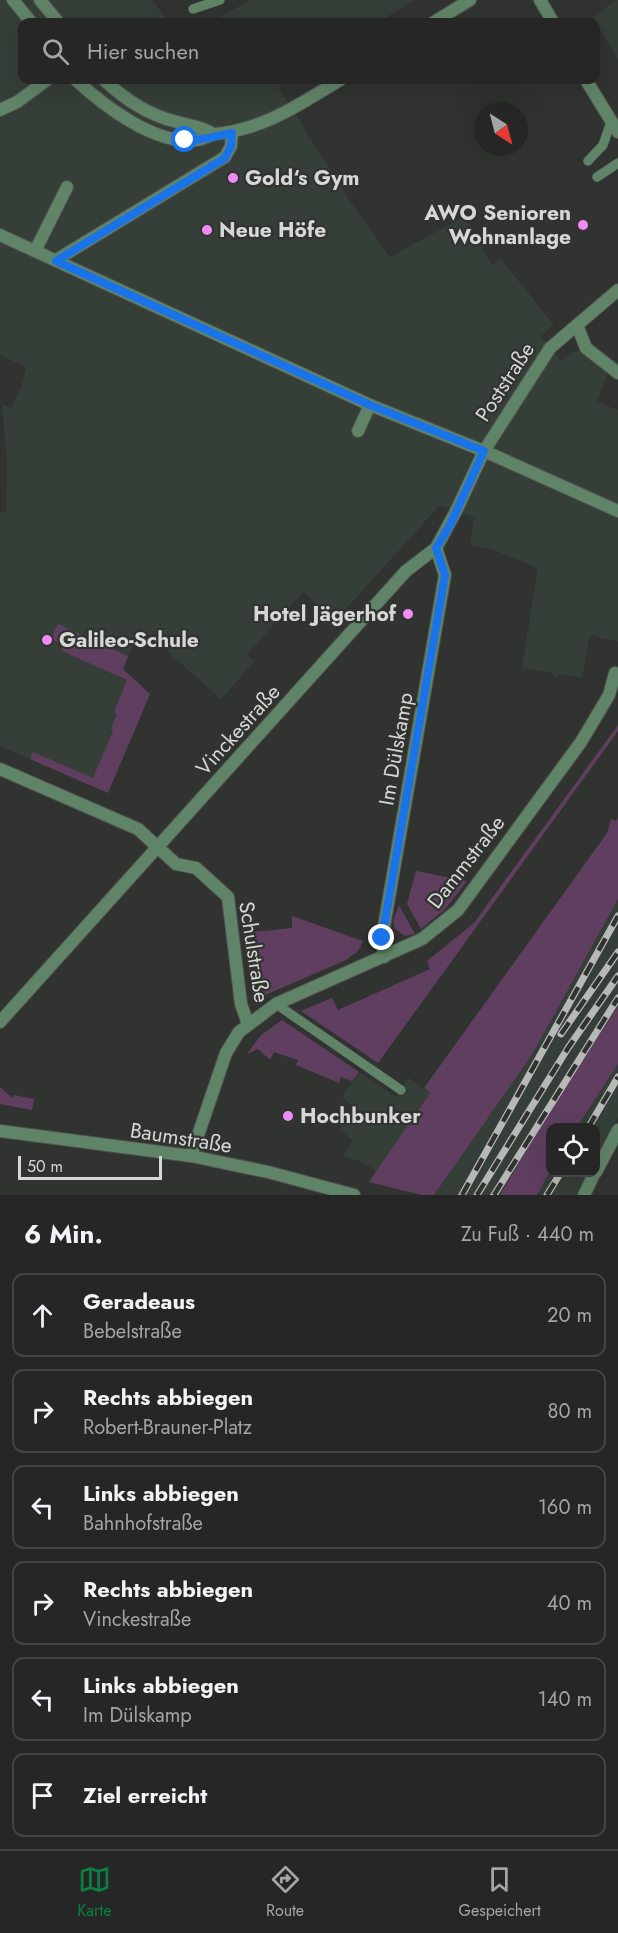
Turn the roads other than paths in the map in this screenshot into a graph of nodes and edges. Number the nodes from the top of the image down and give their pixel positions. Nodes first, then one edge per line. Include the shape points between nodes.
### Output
1 (13, 0) edge
2 (40, 0) edge
3 (220, 0) edge
4 (470, 0) edge
5 (540, 0) edge
6 (194, 9) dead end
7 (28, 18) edge
8 (55, 18) edge
9 (441, 18) edge
10 (551, 18) edge
11 (42, 84) edge
12 (81, 84) edge
13 (108, 84) edge
14 (333, 84) edge
15 (588, 84) edge
16 (0, 110) edge
17 (614, 127) edge
18 (232, 133) junction
19 (213, 134) junction
20 (588, 161) dead end
21 (618, 164) edge
22 (597, 177) dead end
23 (67, 187) dead end
24 (0, 235) edge
25 (35, 251) junction
26 (56, 261) junction
27 (618, 290) edge
28 (577, 325) junction
29 (618, 373) edge
30 (370, 405) junction
31 (358, 431) dead end
32 (484, 451) junction
33 (618, 511) edge
34 (436, 548) junction
35 (616, 672) edge
36 (0, 769) edge
37 (159, 846) junction
38 (384, 957) junction
39 (276, 1004) junction
40 (0, 1022) edge
41 (248, 1024) junction
42 (400, 1090) dead end
43 (618, 1130) edge
44 (0, 1131) edge
45 (191, 1156) junction
46 (600, 1163) edge
47 (593, 1177) edge
48 (354, 1195) edge
49 (584, 1195) edge

1 - 7 street
2 - 8 street
3 - 6 lane
4 - 9 street
5 - 10 street
11 - 16 street
12 - 19 street via 107,107 154,132 198,140
13 - 19 street via 126,100 149,112
14 - 18 street via 273,120
15 - 17 street
17 - 20 lane
18 - 19 street
18 - 26 street via 225,158
21 - 22 lane
23 - 25 street
24 - 25 street
25 - 26 street
26 - 30 street
27 - 28 street, Poststraße
28 - 29 street via 586,348
28 - 32 street, Poststraße via 550,348
30 - 31 street
30 - 32 street
32 - 33 street
32 - 34 street, Vinckestraße
34 - 37 street, Vinckestraße via 406,571
34 - 38 street, Im Dülskamp via 445,575 382,938
35 - 38 street, Dammstraße via 609,695 581,742 458,910 422,939
36 - 37 street, Schulstraße via 138,828
37 - 40 street, Vinckestraße
37 - 41 street, Schulstraße via 176,864 196,868 228,897 241,1004
38 - 39 street, Dammstraße
39 - 41 street, Dammstraße
39 - 42 lane
41 - 45 street, Schulstraße via 226,1053
43 - 46 street
44 - 45 street, Baumstraße
45 - 48 street, Baumstraße
47 - 49 street

